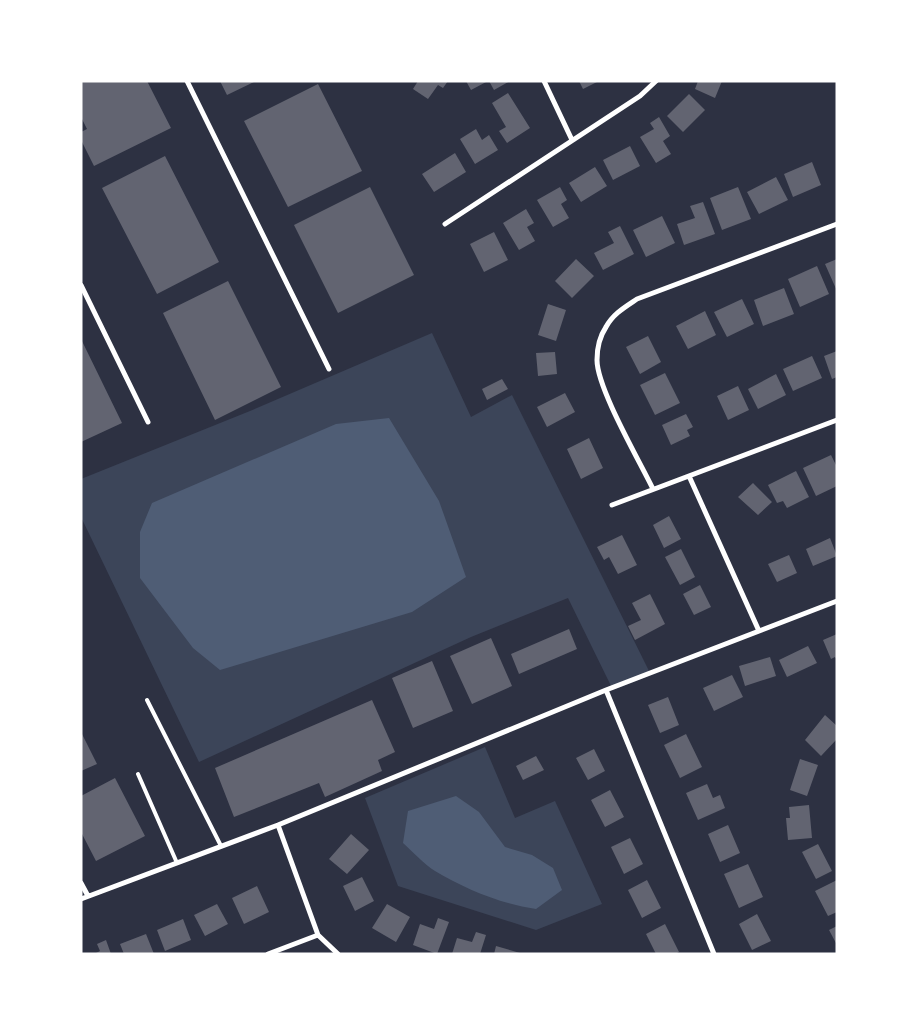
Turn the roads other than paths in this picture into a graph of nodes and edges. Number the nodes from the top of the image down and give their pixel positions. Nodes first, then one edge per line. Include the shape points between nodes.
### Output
1 (186, 81) edge
2 (544, 81) edge
3 (656, 81) edge
4 (572, 140) junction
5 (445, 224) dead end
6 (837, 224) edge
7 (81, 284) edge
8 (330, 369) dead end
9 (837, 420) edge
10 (148, 422) dead end
11 (689, 476) junction
12 (653, 489) junction
13 (612, 505) dead end
14 (837, 601) edge
15 (759, 631) junction
16 (606, 690) junction
17 (147, 700) dead end
18 (138, 774) dead end
19 (278, 825) junction
20 (221, 846) junction
21 (177, 863) junction
22 (81, 883) edge
23 (88, 896) junction
24 (81, 899) edge
25 (318, 935) junction
26 (268, 954) edge
27 (338, 954) edge
28 (714, 954) edge

1 - 8 street
2 - 4 street
3 - 4 street via 640,96
4 - 5 street
6 - 12 street via 637,299 615,314 606,326 599,342 597,360 601,382
7 - 10 street
9 - 11 street
11 - 12 street
11 - 15 street
12 - 13 street
14 - 15 street
15 - 16 street
16 - 19 street
16 - 28 street
17 - 20 lane
18 - 21 lane
19 - 20 street
19 - 25 street
20 - 21 street
21 - 23 street
22 - 23 street
23 - 24 street
25 - 26 street
25 - 27 street

